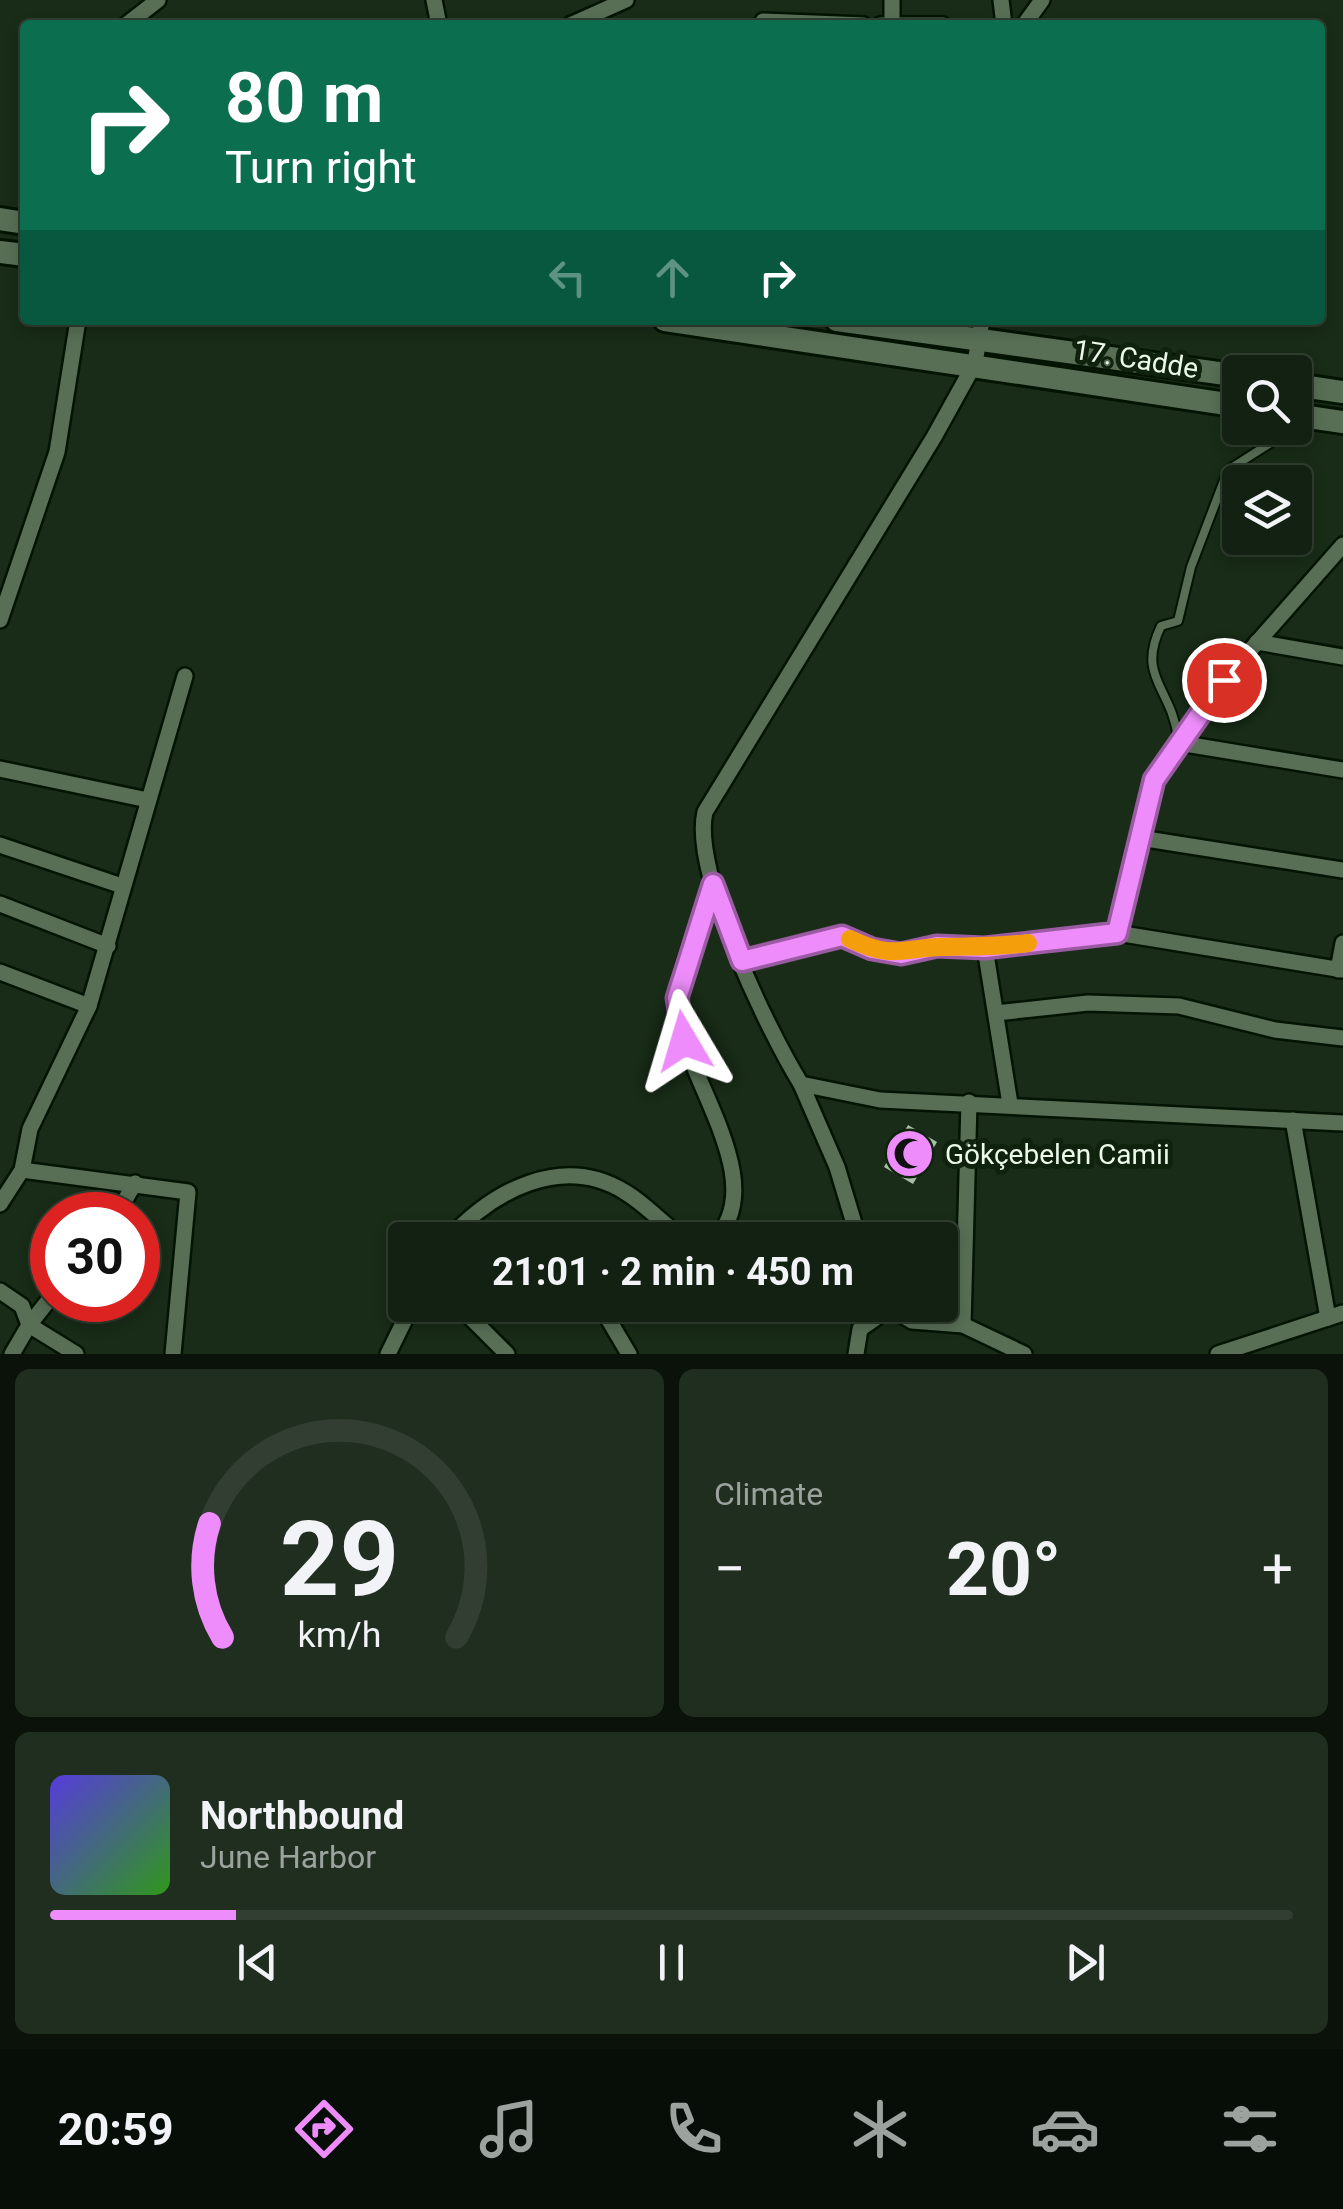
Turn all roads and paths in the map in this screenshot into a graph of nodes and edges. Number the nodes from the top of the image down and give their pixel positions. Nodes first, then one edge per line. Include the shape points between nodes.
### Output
1 (158, 0) edge
2 (626, 0) edge
3 (605, 4) edge
4 (132, 20) edge
5 (578, 20) edge
6 (77, 325) edge
7 (700, 325) edge
8 (917, 325) edge
9 (981, 329) edge
10 (975, 364) junction
11 (1222, 373) edge
12 (1312, 387) edge
13 (1343, 392) edge
14 (1222, 403) edge
15 (1312, 417) edge
16 (1343, 422) edge
17 (1267, 445) edge
18 (1340, 554) edge
19 (0, 620) edge
20 (1257, 642) junction
21 (1343, 657) edge
22 (185, 676) dead end
23 (1178, 744) junction
24 (0, 769) edge
25 (1343, 770) edge
26 (148, 800) junction
27 (1140, 838) junction
28 (0, 846) edge
29 (1343, 870) edge
30 (713, 884) junction
31 (122, 886) junction
32 (0, 904) edge
33 (1117, 933) junction
34 (1343, 942) edge
35 (108, 946) junction
36 (985, 948) junction
37 (742, 961) junction
38 (1340, 970) edge
39 (0, 972) edge
40 (90, 1006) junction
41 (996, 1012) junction
42 (1343, 1038) edge
43 (801, 1084) junction
44 (969, 1102) junction
45 (1010, 1104) junction
46 (1293, 1120) junction
47 (1343, 1123) edge
48 (22, 1170) junction
49 (135, 1183) junction
50 (130, 1192) edge
51 (0, 1204) edge
52 (464, 1222) edge
53 (663, 1222) edge
54 (727, 1222) edge
55 (854, 1222) edge
56 (0, 1291) edge
57 (1335, 1316) edge
58 (30, 1322) edge
59 (404, 1322) edge
60 (475, 1322) edge
61 (610, 1322) edge
62 (869, 1322) edge
63 (932, 1322) edge
64 (28, 1325) junction
65 (962, 1325) junction
66 (12, 1354) edge
67 (76, 1354) edge
68 (173, 1354) edge
69 (388, 1354) edge
70 (507, 1354) edge
71 (629, 1354) edge
72 (856, 1354) edge
73 (1024, 1354) edge
74 (1218, 1354) edge

1 - 4 street
2 - 3 street
3 - 5 street
6 - 19 street via 57,452
7 - 10 street, 17. Cadde
8 - 9 street, 17. Cadde
9 - 10 street
9 - 11 street, 17. Cadde
10 - 14 street, 17. Cadde
10 - 30 street via 705,812 700,833
12 - 13 street
15 - 16 street
17 - 23 lane via 1228,470 1178,621 1162,626 1150,648 1149,666 1175,711
18 - 20 street
20 - 21 street
20 - 23 street
22 - 26 street
23 - 25 street
23 - 27 street via 1154,780
24 - 26 street
26 - 31 street
27 - 29 street
27 - 33 street
28 - 31 street
30 - 37 street
30 - 54 street via 677,998 684,1041 730,1160
31 - 35 street
32 - 35 street
33 - 36 street
33 - 38 street
34 - 38 street
35 - 40 street
36 - 37 street via 937,946 901,954 842,936
36 - 41 street
37 - 43 street via 770,1034
39 - 40 street
40 - 48 street via 30,1129
41 - 42 street via 1088,1002 1178,1006 1274,1030
41 - 45 street
43 - 44 street via 880,1100
43 - 55 street
44 - 45 street
44 - 65 street
45 - 46 street
46 - 47 street
46 - 57 street
48 - 49 street
48 - 51 street
49 - 50 street
49 - 68 street via 188,1192
52 - 53 street via 519,1187 563,1172 625,1192
56 - 64 street via 22,1306
57 - 74 street
58 - 64 street
59 - 69 street
60 - 70 street
61 - 71 street
62 - 72 street via 860,1329
63 - 65 street
64 - 66 street
64 - 67 street
65 - 73 street

